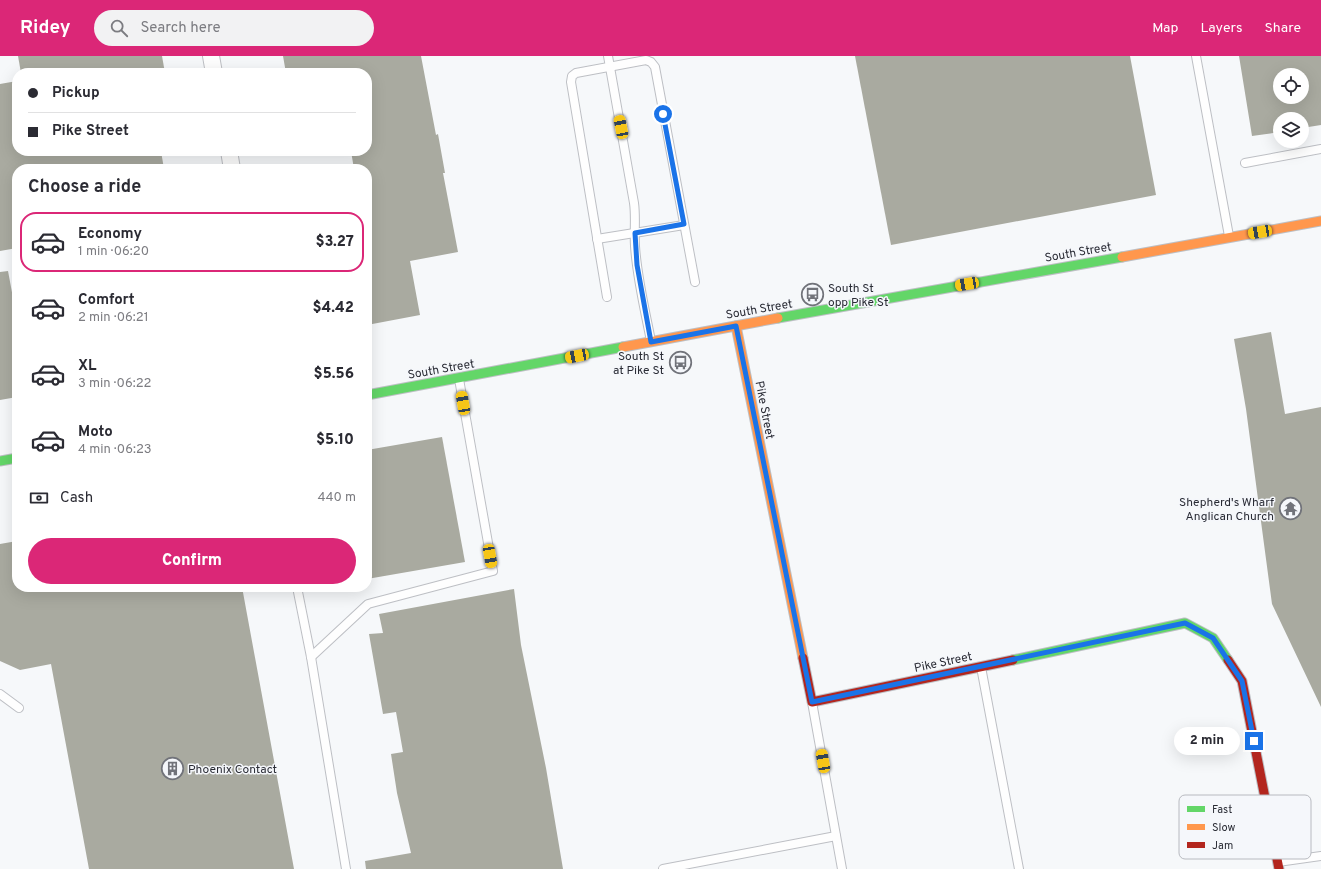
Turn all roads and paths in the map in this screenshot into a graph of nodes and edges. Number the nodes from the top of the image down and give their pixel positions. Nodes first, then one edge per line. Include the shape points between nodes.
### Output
1 (211, 56) edge
2 (608, 56) edge
3 (1196, 56) edge
4 (610, 67) junction
5 (213, 68) edge
6 (1321, 149) edge
7 (1245, 163) dead end
8 (1321, 221) edge
9 (684, 224) junction
10 (635, 233) junction
11 (1230, 237) junction
12 (597, 239) junction
13 (695, 282) dead end
14 (607, 297) dead end
15 (736, 326) junction
16 (651, 342) junction
17 (459, 378) junction
18 (372, 394) edge
19 (12, 459) edge
20 (0, 461) edge
21 (298, 592) edge
22 (311, 657) junction
23 (981, 666) junction
24 (0, 694) edge
25 (812, 702) junction
26 (19, 708) dead end
27 (1264, 795) edge
28 (836, 836) junction
29 (1321, 856) edge
30 (1311, 858) edge
31 (1308, 859) edge
32 (1278, 866) edge
33 (346, 869) edge
34 (663, 869) edge
35 (842, 869) edge
36 (1019, 869) edge

1 - 5 street
2 - 4 lane
3 - 11 lane
4 - 9 lane via 646,60 655,67
4 - 10 lane via 636,215
4 - 12 lane via 576,73 570,82
6 - 7 lane
8 - 11 street, South Street
9 - 10 lane
9 - 13 lane
10 - 12 lane
10 - 16 lane via 637,265
11 - 15 street, South Street
12 - 14 lane
15 - 16 street, South Street
15 - 25 street, Pike Street
16 - 17 street, South Street
17 - 18 street, South Street
17 - 22 lane via 493,571 368,604
19 - 20 street
21 - 22 lane
22 - 33 lane
23 - 25 street, Pike Street
23 - 27 street, Pike Street via 1185,623 1213,638 1242,681
23 - 36 lane
24 - 26 lane
25 - 28 lane
28 - 34 lane
28 - 35 lane
29 - 30 lane
31 - 32 lane

